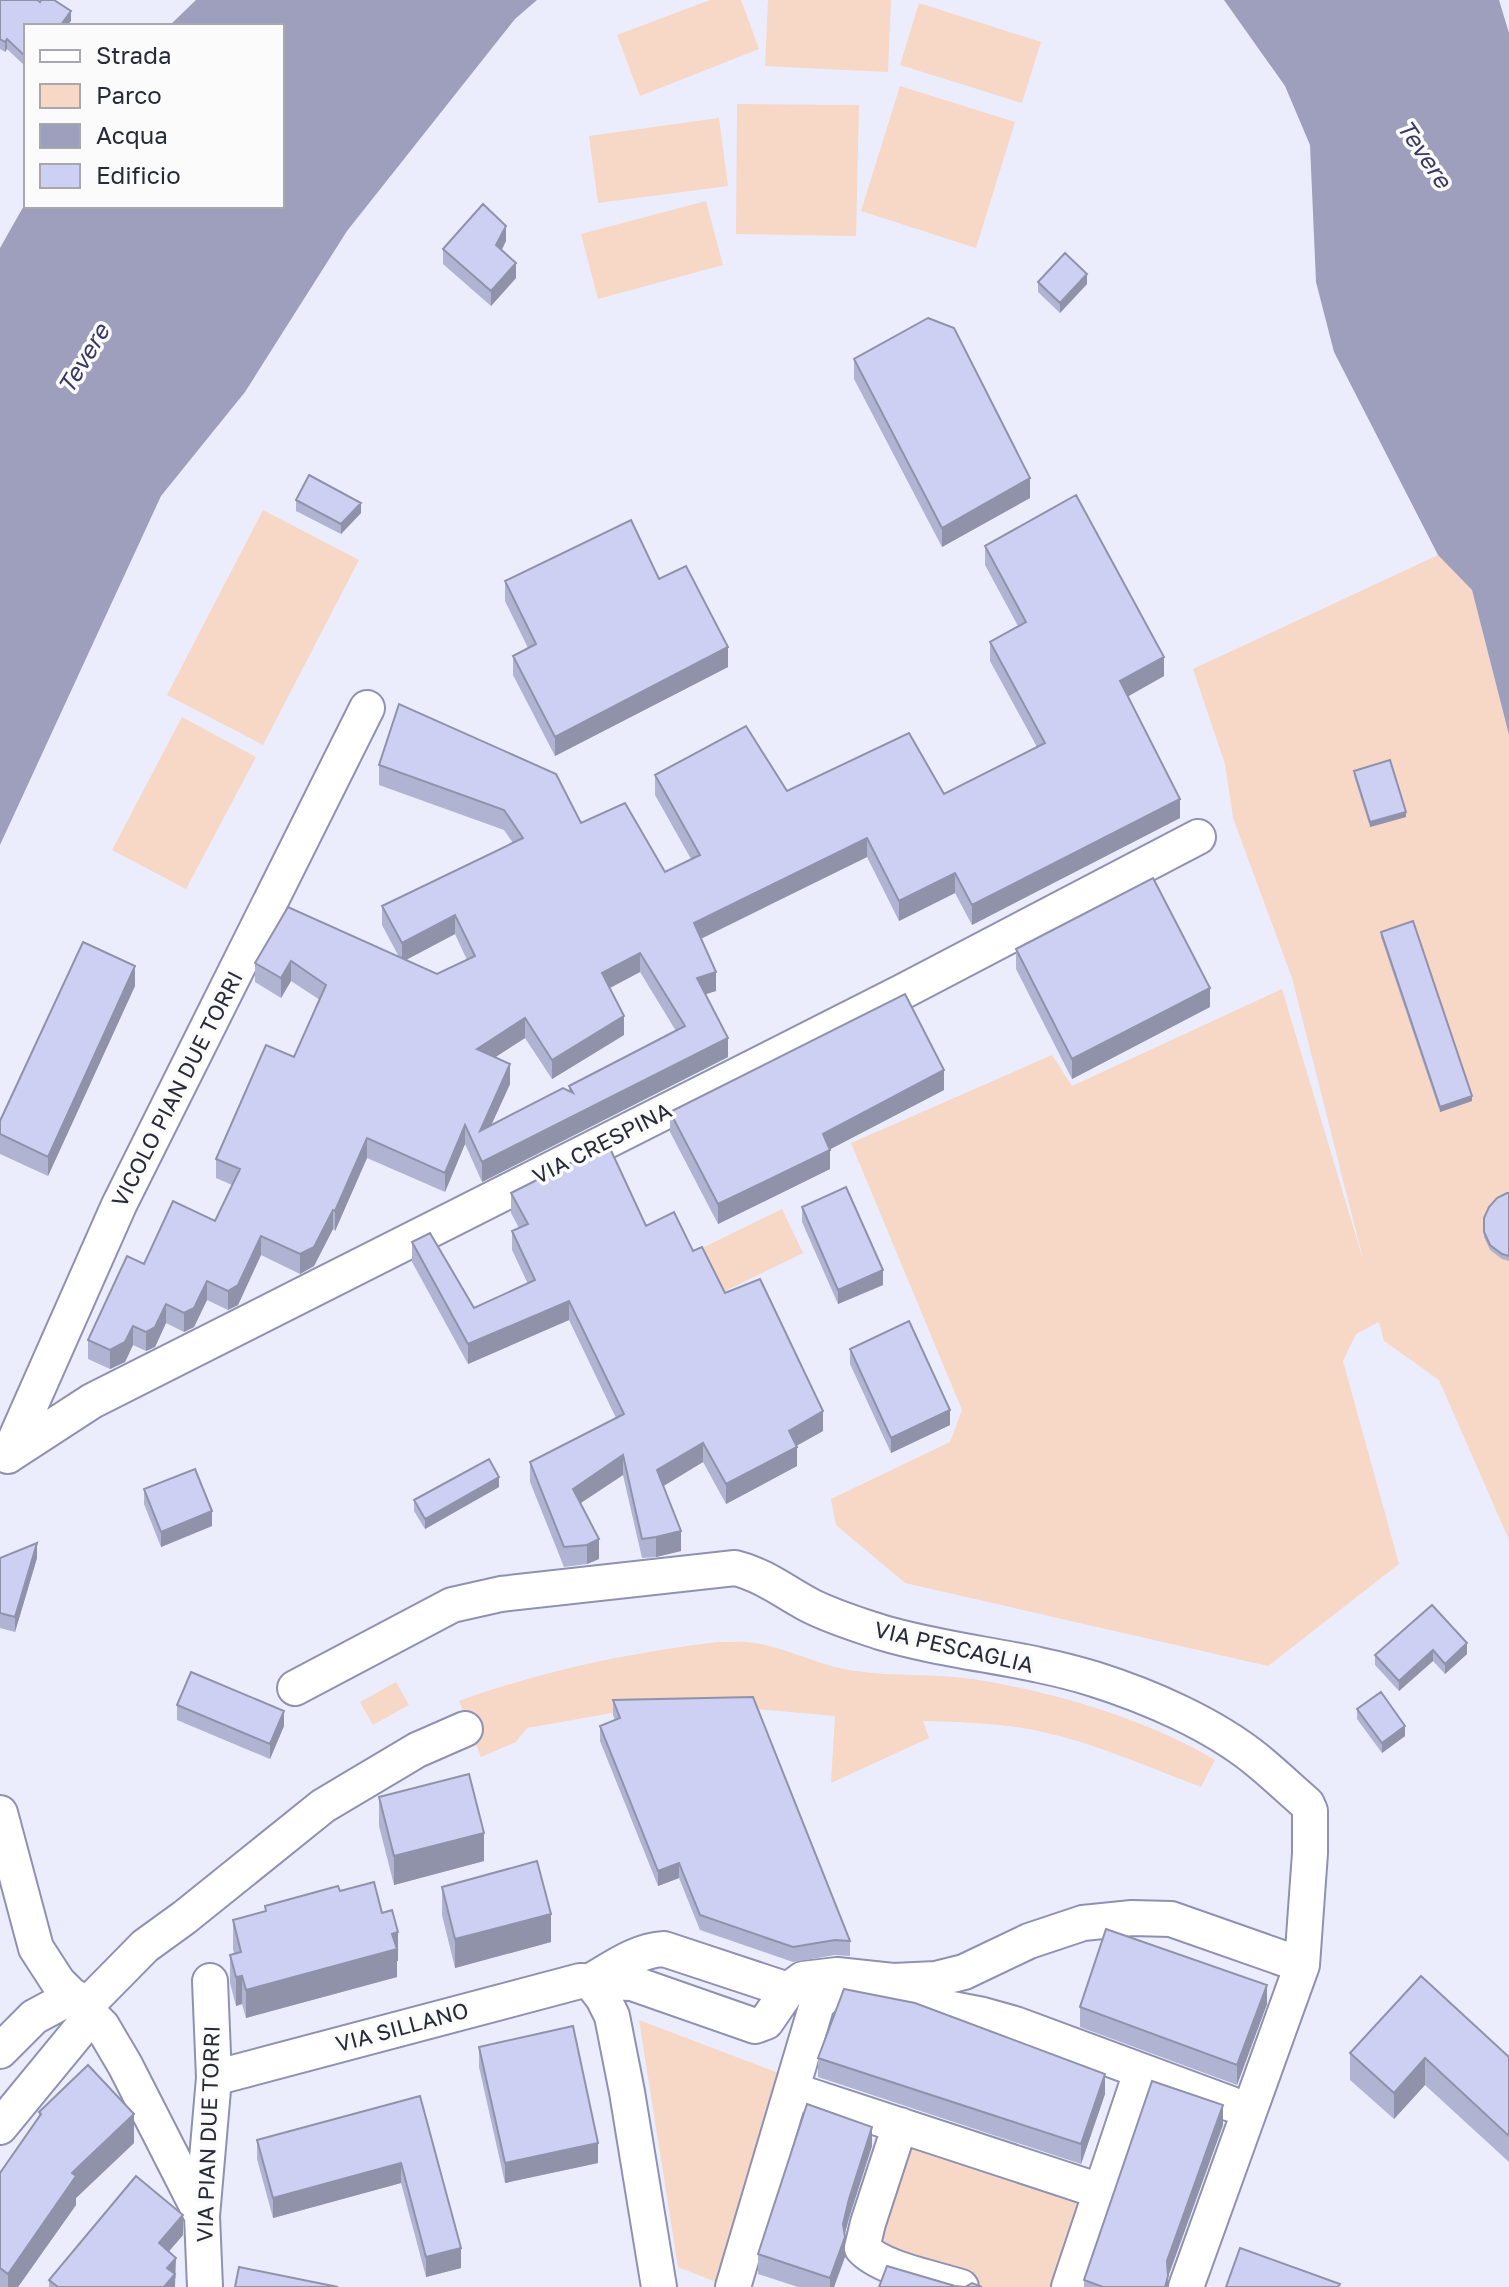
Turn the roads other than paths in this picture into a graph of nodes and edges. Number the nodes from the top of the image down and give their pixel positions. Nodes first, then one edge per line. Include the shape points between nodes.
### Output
1 (367, 708) dead end
2 (1198, 837) dead end
3 (4, 1465) edge
4 (295, 1688) dead end
5 (465, 1729) dead end
6 (0, 1813) edge
7 (1302, 1965) junction
8 (210, 1981) dead end
9 (590, 1981) junction
10 (83, 2006) junction
11 (34, 2017) junction
12 (0, 2032) edge
13 (0, 2051) edge
14 (1141, 2072) junction
15 (214, 2078) junction
16 (792, 2090) junction
17 (1231, 2104) dead end
18 (900, 2125) junction
19 (0, 2127) edge
20 (1100, 2191) junction
21 (202, 2216) junction
22 (205, 2287) edge
23 (659, 2287) edge
24 (733, 2287) edge
25 (961, 2287) edge
26 (1069, 2287) edge
27 (1186, 2287) edge
28 (1209, 2287) edge

1 - 3 street, VICOLO PIAN DUE TORRI via 119,1205
2 - 3 street, VIA CRESPINA via 92,1401
4 - 7 street, VIA PESCAGLIA via 428,1616 469,1600 718,1568 744,1570 812,1606 880,1632 1094,1679 1198,1722 1255,1758 1310,1811
5 - 10 street via 417,1750 323,1806 145,1946
6 - 10 street via 36,1948 58,1982
7 - 9 street, VIA SILLANO via 1171,1919 1132,1918 1059,1930 936,1979 803,1979 788,1990 766,2022 755,2026 632,1983
7 - 27 street, VIA PESCAGLIA
7 - 28 street, VIA PESCAGLIA via 1314,1988
8 - 15 street, VIA PIAN DUE TORRI
9 - 15 street, VIA SILLANO
9 - 23 street via 612,2016
10 - 11 street
10 - 19 street
10 - 21 street via 125,2065
11 - 12 street
11 - 13 street
14 - 16 street via 983,2015 843,1988 817,2004
14 - 17 street
14 - 20 street
15 - 21 street, VIA PIAN DUE TORRI
16 - 18 street
16 - 24 street
18 - 20 street
18 - 25 street via 862,2248 886,2264
20 - 26 street
21 - 22 street, VIA PIAN DUE TORRI

